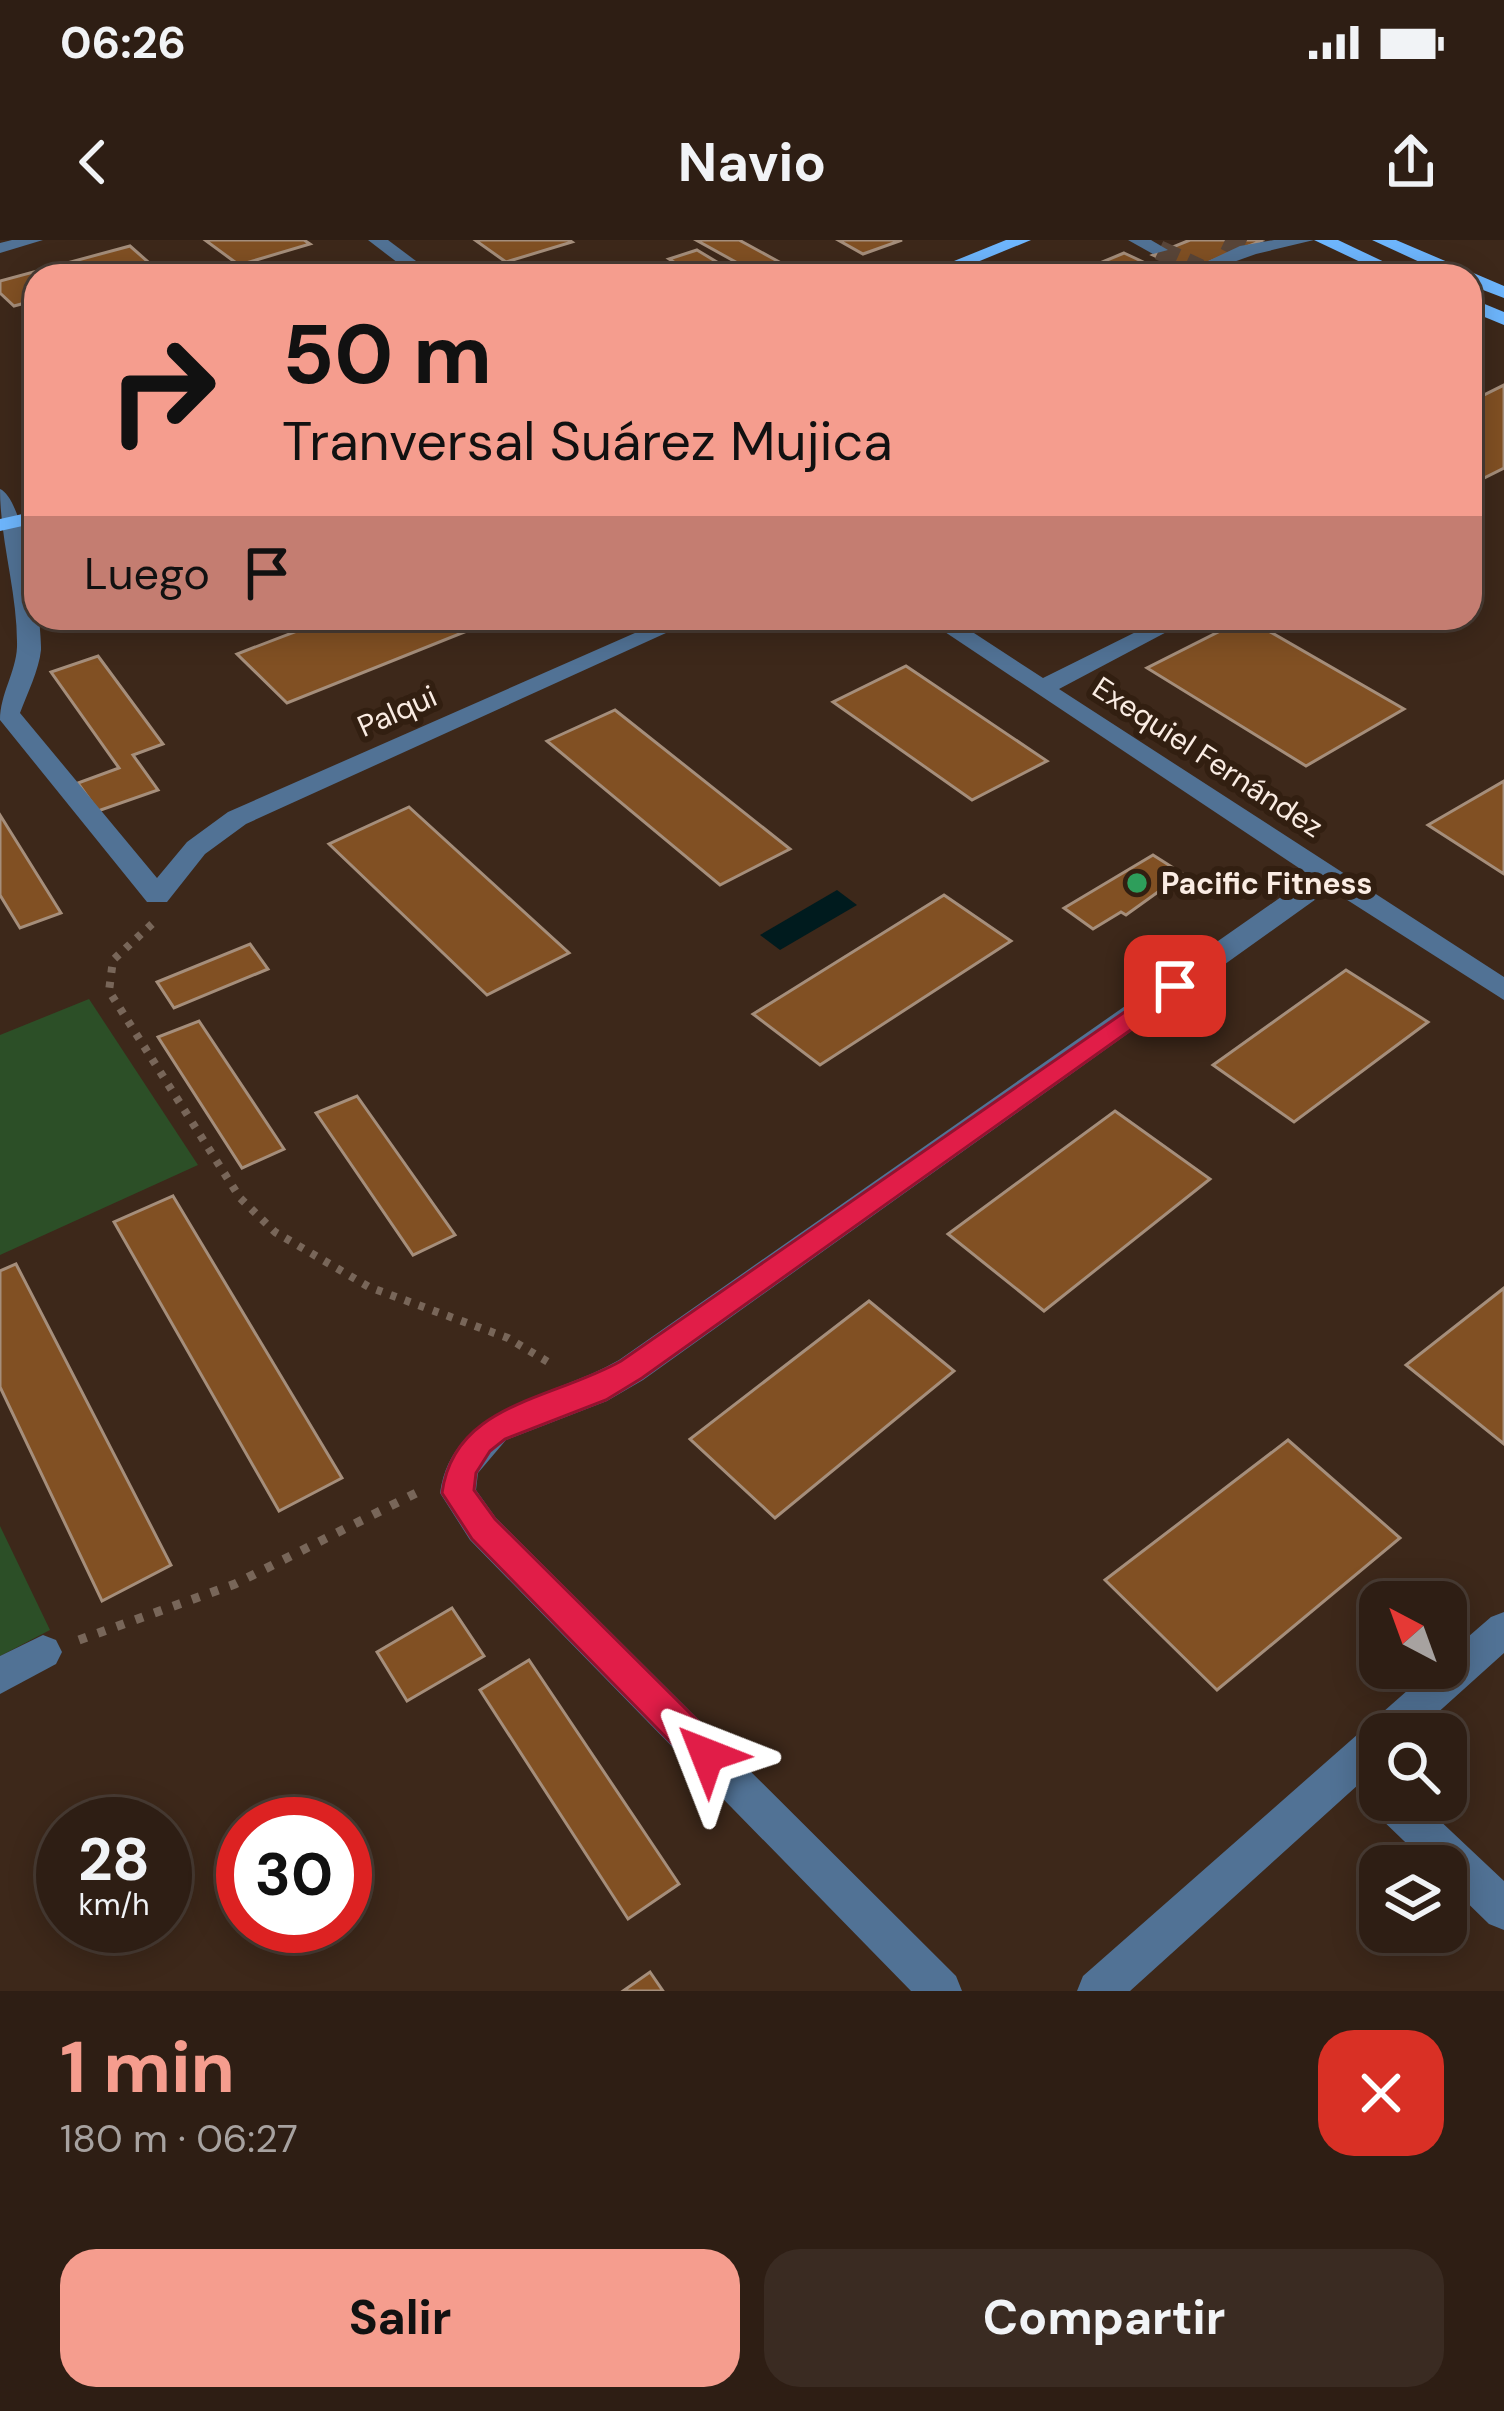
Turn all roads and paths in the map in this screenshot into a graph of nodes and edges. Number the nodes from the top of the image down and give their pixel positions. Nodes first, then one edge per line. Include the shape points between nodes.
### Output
1 (34, 240) edge
2 (376, 240) edge
3 (1022, 240) edge
4 (1137, 240) edge
5 (1305, 240) edge
6 (1323, 240) edge
7 (1381, 240) edge
8 (0, 248) edge
9 (1159, 250) dead end
10 (410, 264) edge
11 (958, 264) edge
12 (1213, 264) edge
13 (1378, 264) edge
14 (1437, 264) edge
15 (0, 495) edge
16 (16, 521) edge
17 (24, 602) edge
18 (27, 630) edge
19 (661, 630) edge
20 (953, 630) edge
21 (1158, 630) edge
22 (1042, 688) junction
23 (4, 716) edge
24 (1330, 876) junction
25 (157, 896) junction
26 (1504, 990) edge
27 (596, 1390) junction
28 (461, 1470) junction
29 (1504, 1629) edge
30 (43, 1652) joint
31 (0, 1676) edge
32 (1419, 1713) edge
33 (1359, 1771) edge
34 (1412, 1821) edge
35 (1504, 1909) edge
36 (941, 1991) edge
37 (1098, 1991) edge

1 - 8 street
2 - 10 street
3 - 11 main road
4 - 9 street
5 - 12 street
6 - 13 main road
7 - 14 main road
15 - 16 street
16 - 17 street
18 - 23 street via 29,652
19 - 25 street, Palqui via 237,818 196,848
20 - 22 street, Exequiel Fernández
21 - 22 street
22 - 24 street, Exequiel Fernández
23 - 25 street
24 - 26 street, Exequiel Fernández
24 - 27 street
25 - 27 path via 161,916 113,960 110,991 240,1198 275,1232 369,1287 508,1338
27 - 28 street via 494,1430
28 - 30 path via 235,1583
28 - 36 street via 458,1493 483,1529
29 - 32 street
30 - 31 street
33 - 37 street
34 - 35 street

